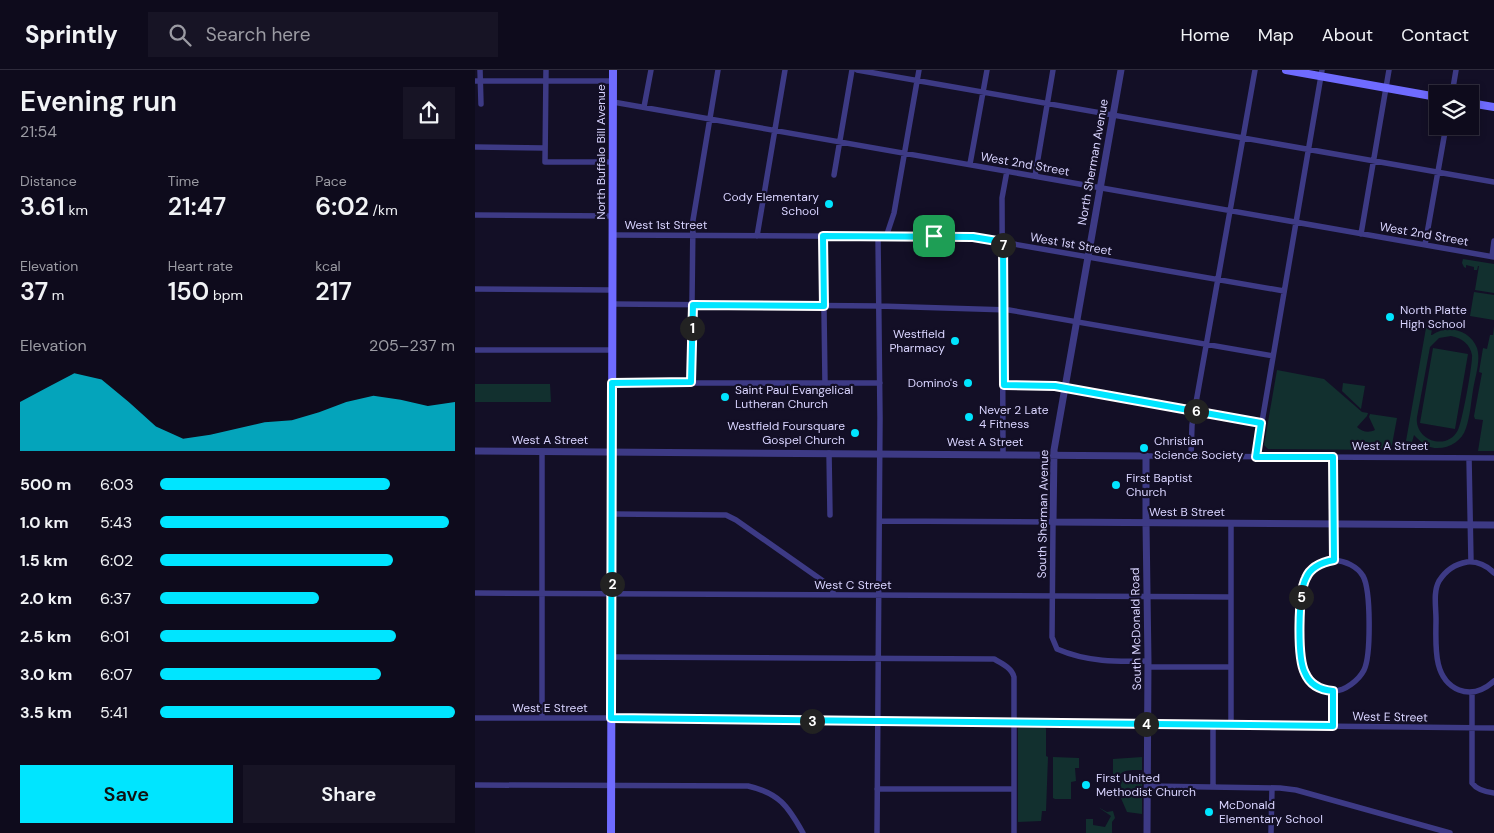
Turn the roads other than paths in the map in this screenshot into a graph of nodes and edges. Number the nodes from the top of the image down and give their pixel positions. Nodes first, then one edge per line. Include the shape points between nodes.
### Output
1 (480, 70) edge
2 (546, 70) edge
3 (613, 70) edge
4 (651, 70) edge
5 (718, 70) edge
6 (785, 70) edge
7 (853, 70) edge
8 (857, 70) edge
9 (919, 70) edge
10 (987, 70) edge
11 (1053, 70) edge
12 (1121, 70) edge
13 (1255, 70) edge
14 (1286, 70) edge
15 (1389, 70) edge
16 (1456, 70) edge
17 (1322, 73) edge
18 (917, 80) junction
19 (477, 81) edge
20 (546, 81) junction
21 (613, 81) junction
22 (1454, 85) edge
23 (1387, 88) junction
24 (983, 92) junction
25 (1429, 96) edge
26 (613, 102) junction
27 (1048, 102) junction
28 (481, 104) dead end
29 (1479, 104) edge
30 (644, 107) junction
31 (1494, 107) edge
32 (1113, 114) junction
33 (710, 119) junction
34 (775, 130) junction
35 (1444, 135) edge
36 (1243, 137) junction
37 (840, 142) junction
38 (475, 147) edge
39 (544, 148) junction
40 (1308, 149) junction
41 (904, 153) junction
42 (1373, 160) junction
43 (612, 162) junction
44 (970, 164) junction
45 (1007, 171) junction
46 (1438, 172) junction
47 (834, 175) dead end
48 (1035, 176) junction
49 (1494, 182) edge
50 (1101, 187) junction
51 (1230, 210) junction
52 (475, 215) edge
53 (612, 216) junction
54 (1296, 222) junction
55 (1361, 234) junction
56 (612, 235) junction
57 (692, 235) junction
58 (757, 236) junction
59 (823, 236) junction
60 (878, 237) junction
61 (886, 237) junction
62 (1494, 241) edge
63 (1003, 242) junction
64 (1425, 245) junction
65 (1493, 256) edge
66 (1088, 257) junction
67 (1218, 280) junction
68 (475, 289) edge
69 (612, 290) junction
70 (1285, 291) junction
71 (612, 304) junction
72 (693, 305) junction
73 (824, 306) junction
74 (879, 306) junction
75 (1003, 310) junction
76 (1077, 322) junction
77 (1207, 344) junction
78 (475, 350) edge
79 (612, 350) junction
80 (1273, 356) junction
81 (691, 382) junction
82 (612, 383) junction
83 (825, 383) junction
84 (880, 383) junction
85 (1004, 385) junction
86 (1065, 388) junction
87 (1195, 411) junction
88 (1261, 423) junction
89 (475, 451) edge
90 (543, 452) junction
91 (612, 452) junction
92 (829, 453) junction
93 (880, 453) junction
94 (1003, 454) junction
95 (1054, 454) junction
96 (1147, 456) junction
97 (1191, 456) junction
98 (1256, 457) junction
99 (1333, 457) junction
100 (1469, 458) junction
101 (1494, 458) edge
102 (612, 514) junction
103 (830, 515) dead end
104 (880, 521) junction
105 (1053, 522) junction
106 (1146, 523) junction
107 (1231, 524) junction
108 (1333, 524) junction
109 (1494, 525) edge
110 (1470, 526) junction
111 (1334, 560) junction
112 (1471, 562) junction
113 (1494, 573) edge
114 (475, 593) edge
115 (542, 593) junction
116 (612, 593) junction
117 (833, 595) junction
118 (879, 596) junction
119 (1053, 597) junction
120 (1147, 597) junction
121 (1231, 597) junction
122 (611, 657) junction
123 (879, 658) junction
124 (1148, 664) junction
125 (1231, 667) junction
126 (1494, 681) edge
127 (1333, 691) junction
128 (1472, 693) junction
129 (475, 718) edge
130 (542, 718) junction
131 (611, 718) junction
132 (878, 722) junction
133 (1014, 723) junction
134 (1148, 724) junction
135 (1213, 725) junction
136 (1231, 725) junction
137 (1333, 726) junction
138 (1471, 728) junction
139 (1494, 728) edge
140 (475, 785) edge
141 (611, 785) junction
142 (1147, 786) junction
143 (1213, 787) junction
144 (1272, 788) junction
145 (877, 789) junction
146 (1014, 789) junction
147 (1494, 793) edge
148 (1431, 830) edge
149 (611, 833) edge
150 (803, 833) edge
151 (877, 833) edge
152 (1014, 833) edge
153 (1147, 833) edge
154 (1271, 833) edge
155 (1450, 833) edge

1 - 19 street
2 - 20 street
3 - 21 main road, North Buffalo Bill Avenue
4 - 30 street
5 - 33 street
6 - 34 street
7 - 37 street
8 - 18 street
9 - 18 street
10 - 24 street
11 - 27 street
12 - 32 street, North Sherman Avenue
13 - 36 street
14 - 17 main road
15 - 23 street
16 - 22 street
17 - 23 main road
17 - 40 street
18 - 24 street
18 - 41 street
19 - 20 street
19 - 28 street
20 - 21 street
20 - 39 street
21 - 26 main road, North Buffalo Bill Avenue
23 - 25 main road
23 - 42 street
24 - 27 street
24 - 44 street
26 - 30 street, West 2nd Street
26 - 43 main road, North Buffalo Bill Avenue
27 - 32 street
27 - 48 street
29 - 31 main road
30 - 33 street, West 2nd Street
32 - 36 street
32 - 50 street, North Sherman Avenue
33 - 34 street, West 2nd Street
33 - 57 street
34 - 37 street, West 2nd Street
34 - 58 street
35 - 46 street
36 - 40 street
36 - 51 street
37 - 41 street, West 2nd Street
37 - 47 street
38 - 39 street
39 - 43 street via 545,162
40 - 42 street
40 - 54 street
41 - 44 street, West 2nd Street
41 - 61 street via 894,213
42 - 46 street
42 - 55 street
43 - 53 main road, North Buffalo Bill Avenue
44 - 45 street, West 2nd Street
45 - 48 street, West 2nd Street
45 - 63 street
46 - 49 street
46 - 64 street
48 - 50 street, West 2nd Street
50 - 51 street, West 2nd Street
50 - 66 street, North Sherman Avenue
51 - 54 street, West 2nd Street
51 - 67 street
52 - 53 street, West 1st Street
53 - 56 main road, North Buffalo Bill Avenue
54 - 55 street, West 2nd Street
54 - 70 street
55 - 64 street, West 2nd Street
56 - 57 street, West 1st Street
56 - 69 main road, North Buffalo Bill Avenue
57 - 58 street, West 1st Street
57 - 72 street
58 - 59 street, West 1st Street
59 - 60 street, West 1st Street
59 - 73 street
60 - 61 street, West 1st Street
60 - 74 street
61 - 63 street, West 1st Street via 973,237
62 - 65 street
63 - 66 street, West 1st Street
63 - 75 street
64 - 65 street, West 2nd Street
66 - 67 street, West 1st Street
66 - 76 street, South Sherman Avenue
67 - 70 street, West 1st Street
67 - 77 street
68 - 69 street
69 - 71 main road, North Buffalo Bill Avenue
70 - 80 street
71 - 72 street
71 - 79 main road, North Buffalo Bill Avenue
72 - 73 street
72 - 81 street
73 - 74 street
73 - 83 street
74 - 75 street
74 - 84 street
75 - 76 street
75 - 85 street
76 - 77 street
76 - 86 street, South Sherman Avenue
77 - 80 street
77 - 87 street
78 - 79 street
79 - 82 main road, North Buffalo Bill Avenue
80 - 88 street
81 - 82 street
81 - 83 street
82 - 91 main road, North Buffalo Bill Avenue
83 - 84 street
84 - 93 street
85 - 86 street
85 - 94 street
86 - 87 street
86 - 95 street, South Sherman Avenue
87 - 88 street
87 - 97 street
88 - 98 street
89 - 90 street, West A Street
90 - 91 street, West A Street
90 - 115 street
91 - 92 street, West A Street
91 - 102 main road, North Buffalo Bill Avenue
92 - 93 street, West A Street
92 - 103 street
93 - 94 street, West A Street
93 - 104 street
94 - 95 street, West A Street
95 - 96 street, West A Street
95 - 105 street, South Sherman Avenue
96 - 97 street, West A Street
96 - 106 street, South McDonald Road
97 - 98 street, West A Street
98 - 99 street, West A Street
99 - 100 street, West A Street
99 - 108 street
100 - 101 street, West A Street
100 - 110 street
102 - 116 main road, North Buffalo Bill Avenue
102 - 117 street via 726,515 833,588
104 - 105 street, West B Street
104 - 118 street
105 - 106 street, West B Street
105 - 119 street, South Sherman Avenue
106 - 107 street, West B Street
106 - 120 street, South McDonald Road
107 - 108 street, West B Street
107 - 121 street
108 - 110 street, West B Street
108 - 111 street
109 - 110 street, West B Street
110 - 112 street
111 - 127 street via 1313,568 1306,577 1301,595 1300,632 1300,656 1305,674 1316,686
111 - 127 street via 1354,567 1364,578 1368,593 1369,630 1364,671 1358,679
112 - 113 street via 1486,566
112 - 128 street via 1457,564 1439,581 1436,622 1440,672 1454,688
114 - 115 street, West C Street
115 - 116 street, West C Street
115 - 130 street
116 - 117 street, West C Street
116 - 122 main road, North Buffalo Bill Avenue
117 - 118 street, West C Street
118 - 119 street, West C Street
118 - 123 street
119 - 120 street, West C Street
119 - 124 street, South Sherman Avenue via 1052,637 1057,649 1101,661
120 - 121 street, West C Street
120 - 124 street, South McDonald Road
121 - 125 street
122 - 123 street
122 - 131 main road, North Buffalo Bill Avenue
123 - 132 street
123 - 133 street via 993,659 1014,673
124 - 125 street
124 - 134 street, South McDonald Road
125 - 136 street
126 - 128 street
127 - 137 street
128 - 138 street
129 - 130 street, West E Street
130 - 131 street, West E Street
131 - 132 street, West E Street
131 - 141 main road, North Buffalo Bill Avenue
132 - 133 street, West E Street
132 - 145 street
133 - 134 street, West E Street
133 - 146 street
134 - 135 street, West E Street
134 - 142 street, South McDonald Road
135 - 136 street, West E Street
135 - 143 street
136 - 137 street, West E Street
137 - 138 street, West E Street
138 - 139 street, West E Street
138 - 147 street via 1471,783
140 - 141 street
141 - 149 main road, North Buffalo Bill Avenue
141 - 150 street via 748,786 780,799
142 - 143 street
142 - 153 street, South McDonald Road
143 - 144 street
144 - 148 street via 1296,790
144 - 154 street
145 - 146 street
145 - 151 street
146 - 152 street
148 - 155 street

